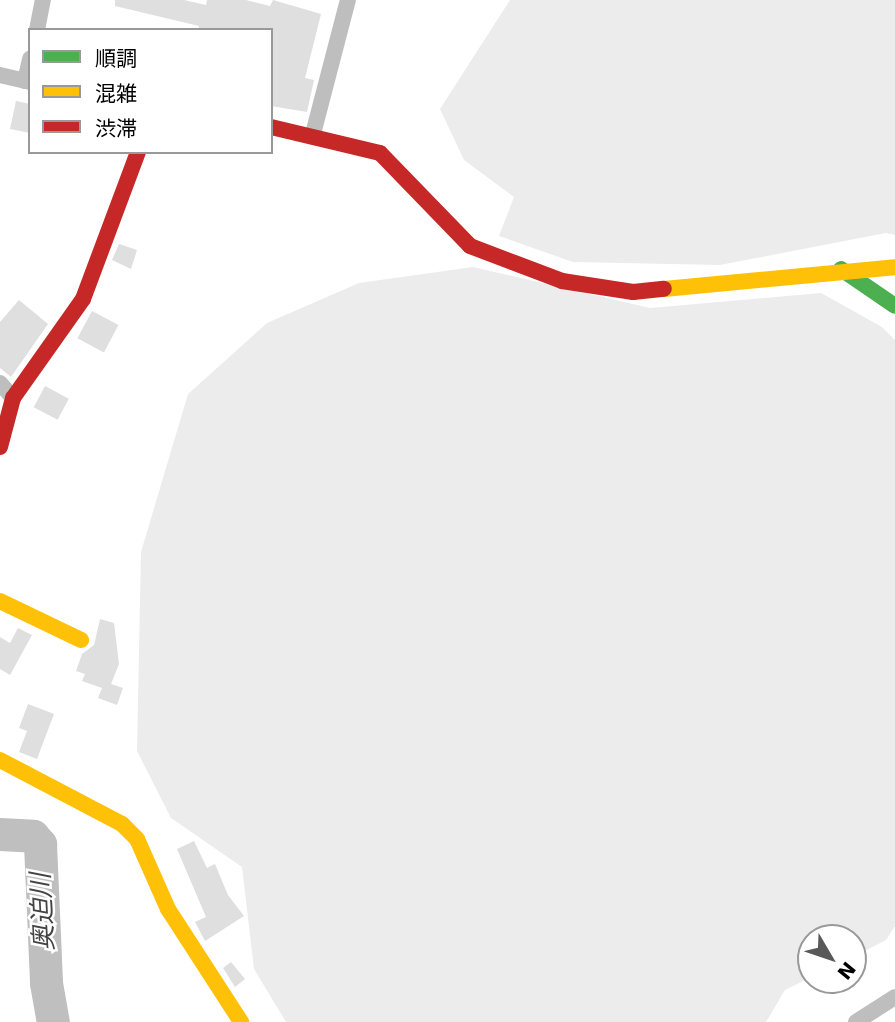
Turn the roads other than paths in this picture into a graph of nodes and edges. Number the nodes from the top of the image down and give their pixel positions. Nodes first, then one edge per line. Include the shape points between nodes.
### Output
1 (44, 0) edge
2 (348, 0) edge
3 (37, 28) edge
4 (0, 75) edge
5 (27, 81) edge
6 (273, 127) edge
7 (313, 134) junction
8 (137, 154) edge
9 (895, 267) edge
10 (841, 269) junction
11 (895, 306) edge
12 (0, 383) edge
13 (13, 398) junction
14 (0, 447) edge
15 (0, 601) edge
16 (81, 640) dead end
17 (0, 760) edge
18 (895, 997) edge
19 (241, 1022) edge
20 (856, 1022) edge

1 - 3 street
2 - 7 street
4 - 5 street
6 - 7 street
7 - 10 street via 380,153 470,246 562,281 633,292 712,287
8 - 13 street via 83,299
9 - 10 street
10 - 11 street
12 - 13 street
13 - 14 street
15 - 16 street
17 - 19 street via 122,824 137,839 168,909
18 - 20 street

